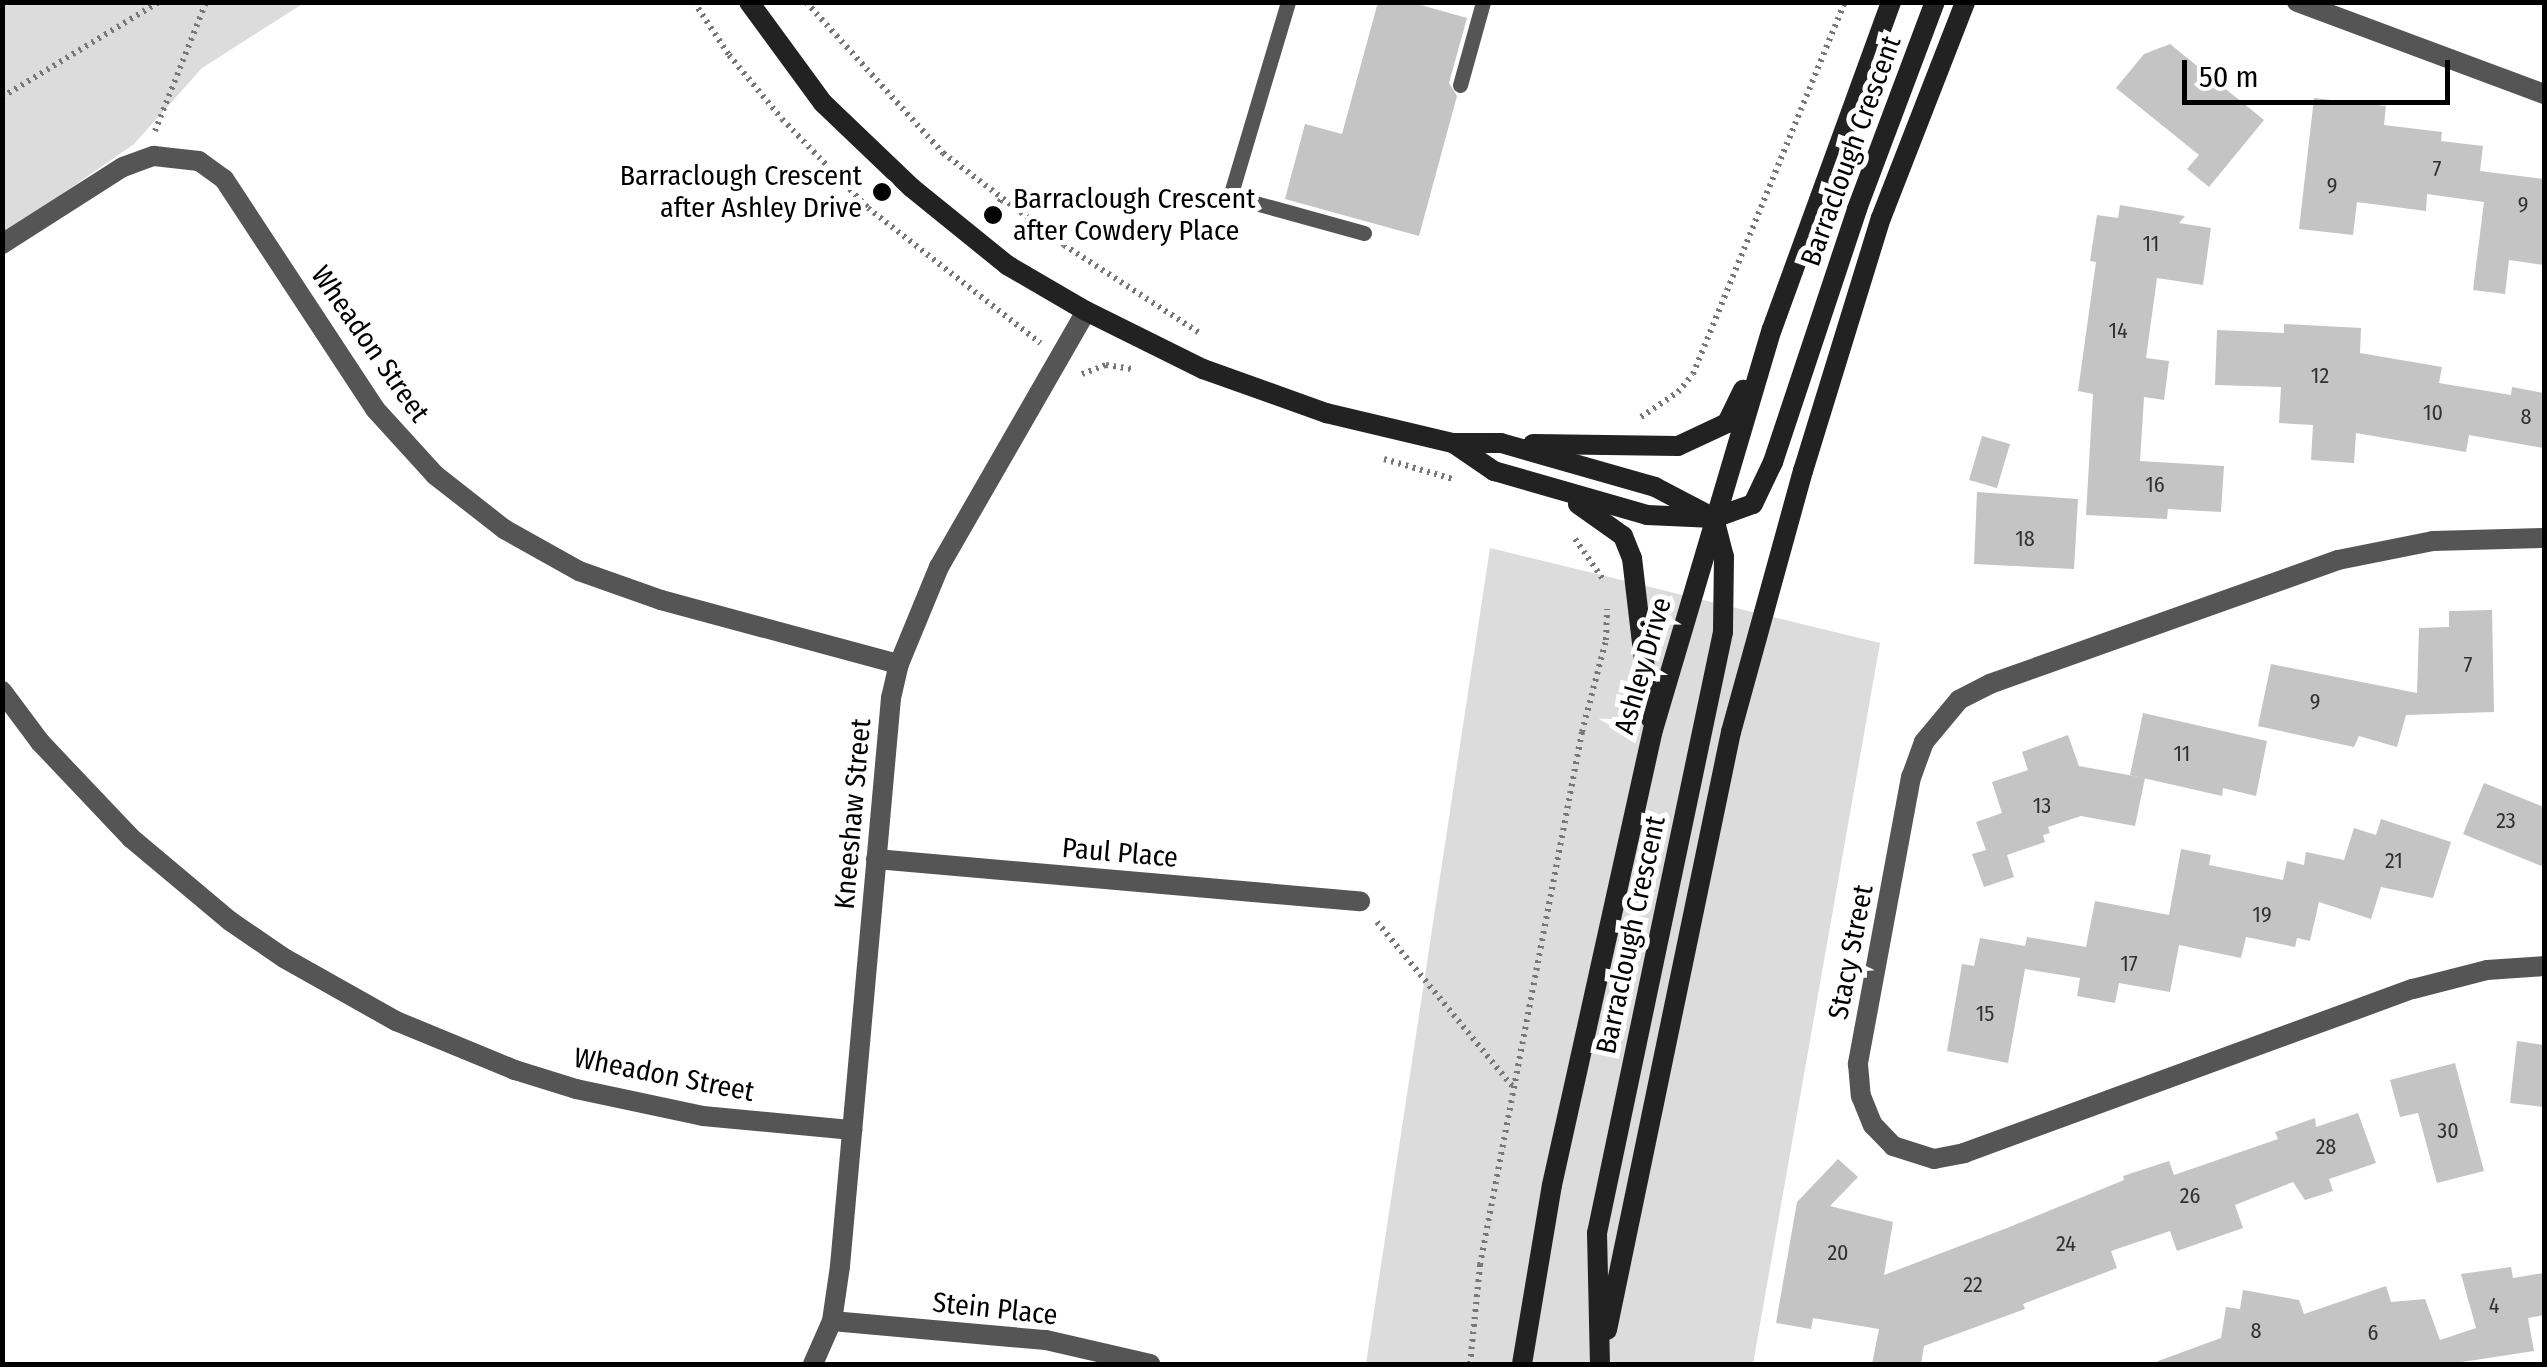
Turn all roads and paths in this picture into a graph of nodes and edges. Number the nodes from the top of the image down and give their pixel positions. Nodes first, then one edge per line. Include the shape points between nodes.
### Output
1 (159, 2) edge
2 (206, 2) edge
3 (694, 2) edge
4 (749, 2) edge
5 (806, 2) edge
6 (1288, 2) edge
7 (1483, 2) edge
8 (1845, 2) edge
9 (1892, 2) edge
10 (1935, 2) edge
11 (1966, 2) edge
12 (2297, 2) edge
13 (1460, 86) dead end
14 (2544, 94) edge
15 (2, 97) edge
16 (154, 156) junction
17 (882, 194) dead end
18 (1001, 200) junction
19 (982, 207) dead end
20 (868, 208) junction
21 (1364, 233) dead end
22 (2, 244) edge
23 (1086, 311) junction
24 (1772, 329) junction
25 (1211, 340) dead end
26 (1060, 358) junction
27 (1143, 374) dead end
28 (1632, 421) dead end
29 (1453, 443) junction
30 (1501, 443) junction
31 (1374, 456) dead end
32 (1466, 483) dead end
33 (1547, 486) junction
34 (1714, 518) junction
35 (1564, 529) dead end
36 (2544, 538) edge
37 (1606, 587) dead end
38 (1608, 600) dead end
39 (899, 664) junction
40 (2, 691) edge
41 (1653, 730) junction
42 (876, 859) junction
43 (1360, 902) joint
44 (2544, 966) edge
45 (1513, 1087) junction
46 (852, 1130) junction
47 (832, 1321) junction
48 (813, 1364) edge
49 (1150, 1364) edge
50 (1470, 1364) edge
51 (1522, 1364) edge
52 (1600, 1364) edge

1 - 15 path
2 - 16 path via 154,136
3 - 20 path via 782,119
4 - 23 main road, Barraclough Crescent via 823,103 912,188 1008,265
5 - 18 path via 916,128
6 - 21 lane via 1230,196
7 - 13 lane
8 - 28 path via 1693,374 1678,392
9 - 24 main road, Ashley Drive
10 - 34 main road, Barraclough Crescent via 1773,462 1753,504
11 - 52 main road via 1881,218 1731,732
12 - 14 street
16 - 22 street via 123,167
16 - 39 street, Wheadon Street via 200,161 224,178 375,408 435,475 504,529 579,572
17 - 20 path
18 - 19 path via 990,214
18 - 25 path
20 - 26 path
23 - 26 street, Kneeshaw Street
23 - 29 main road, Barraclough Crescent via 1203,369 1326,412
24 - 30 main road via 1727,423 1678,446
24 - 34 main road, Ashley Drive
26 - 27 path via 1082,374 1106,365
26 - 39 street, Kneeshaw Street via 939,567
29 - 30 main road, Barraclough Crescent
29 - 33 main road, Barraclough Crescent via 1494,471
30 - 34 main road, Barraclough Crescent via 1655,487
31 - 32 path
33 - 34 main road, Barraclough Crescent via 1647,515
33 - 41 main road via 1623,536 1632,558
34 - 41 main road, Ashley Drive
34 - 52 main road, Barraclough Crescent via 1724,557 1723,632 1597,1233
35 - 37 path via 1585,549
36 - 44 street, Stacy Street via 2433,541 2338,560 1960,700 1924,742 1911,777 1858,1064 1860,1096 1873,1125 1906,1153 1964,1153 2413,989 2487,970
38 - 45 path via 1600,671 1582,732
39 - 42 street, Kneeshaw Street
40 - 46 street, Wheadon Street via 40,742 131,838 230,921 396,1021 576,1089 703,1116
41 - 51 main road, Ashley Drive via 1580,1048
42 - 43 street, Paul Place
42 - 46 street, Kneeshaw Street
43 - 45 path
45 - 50 path via 1480,1265
46 - 47 street, Kneeshaw Street
47 - 48 street, Kneeshaw Street
47 - 49 street, Stein Place via 1046,1340

